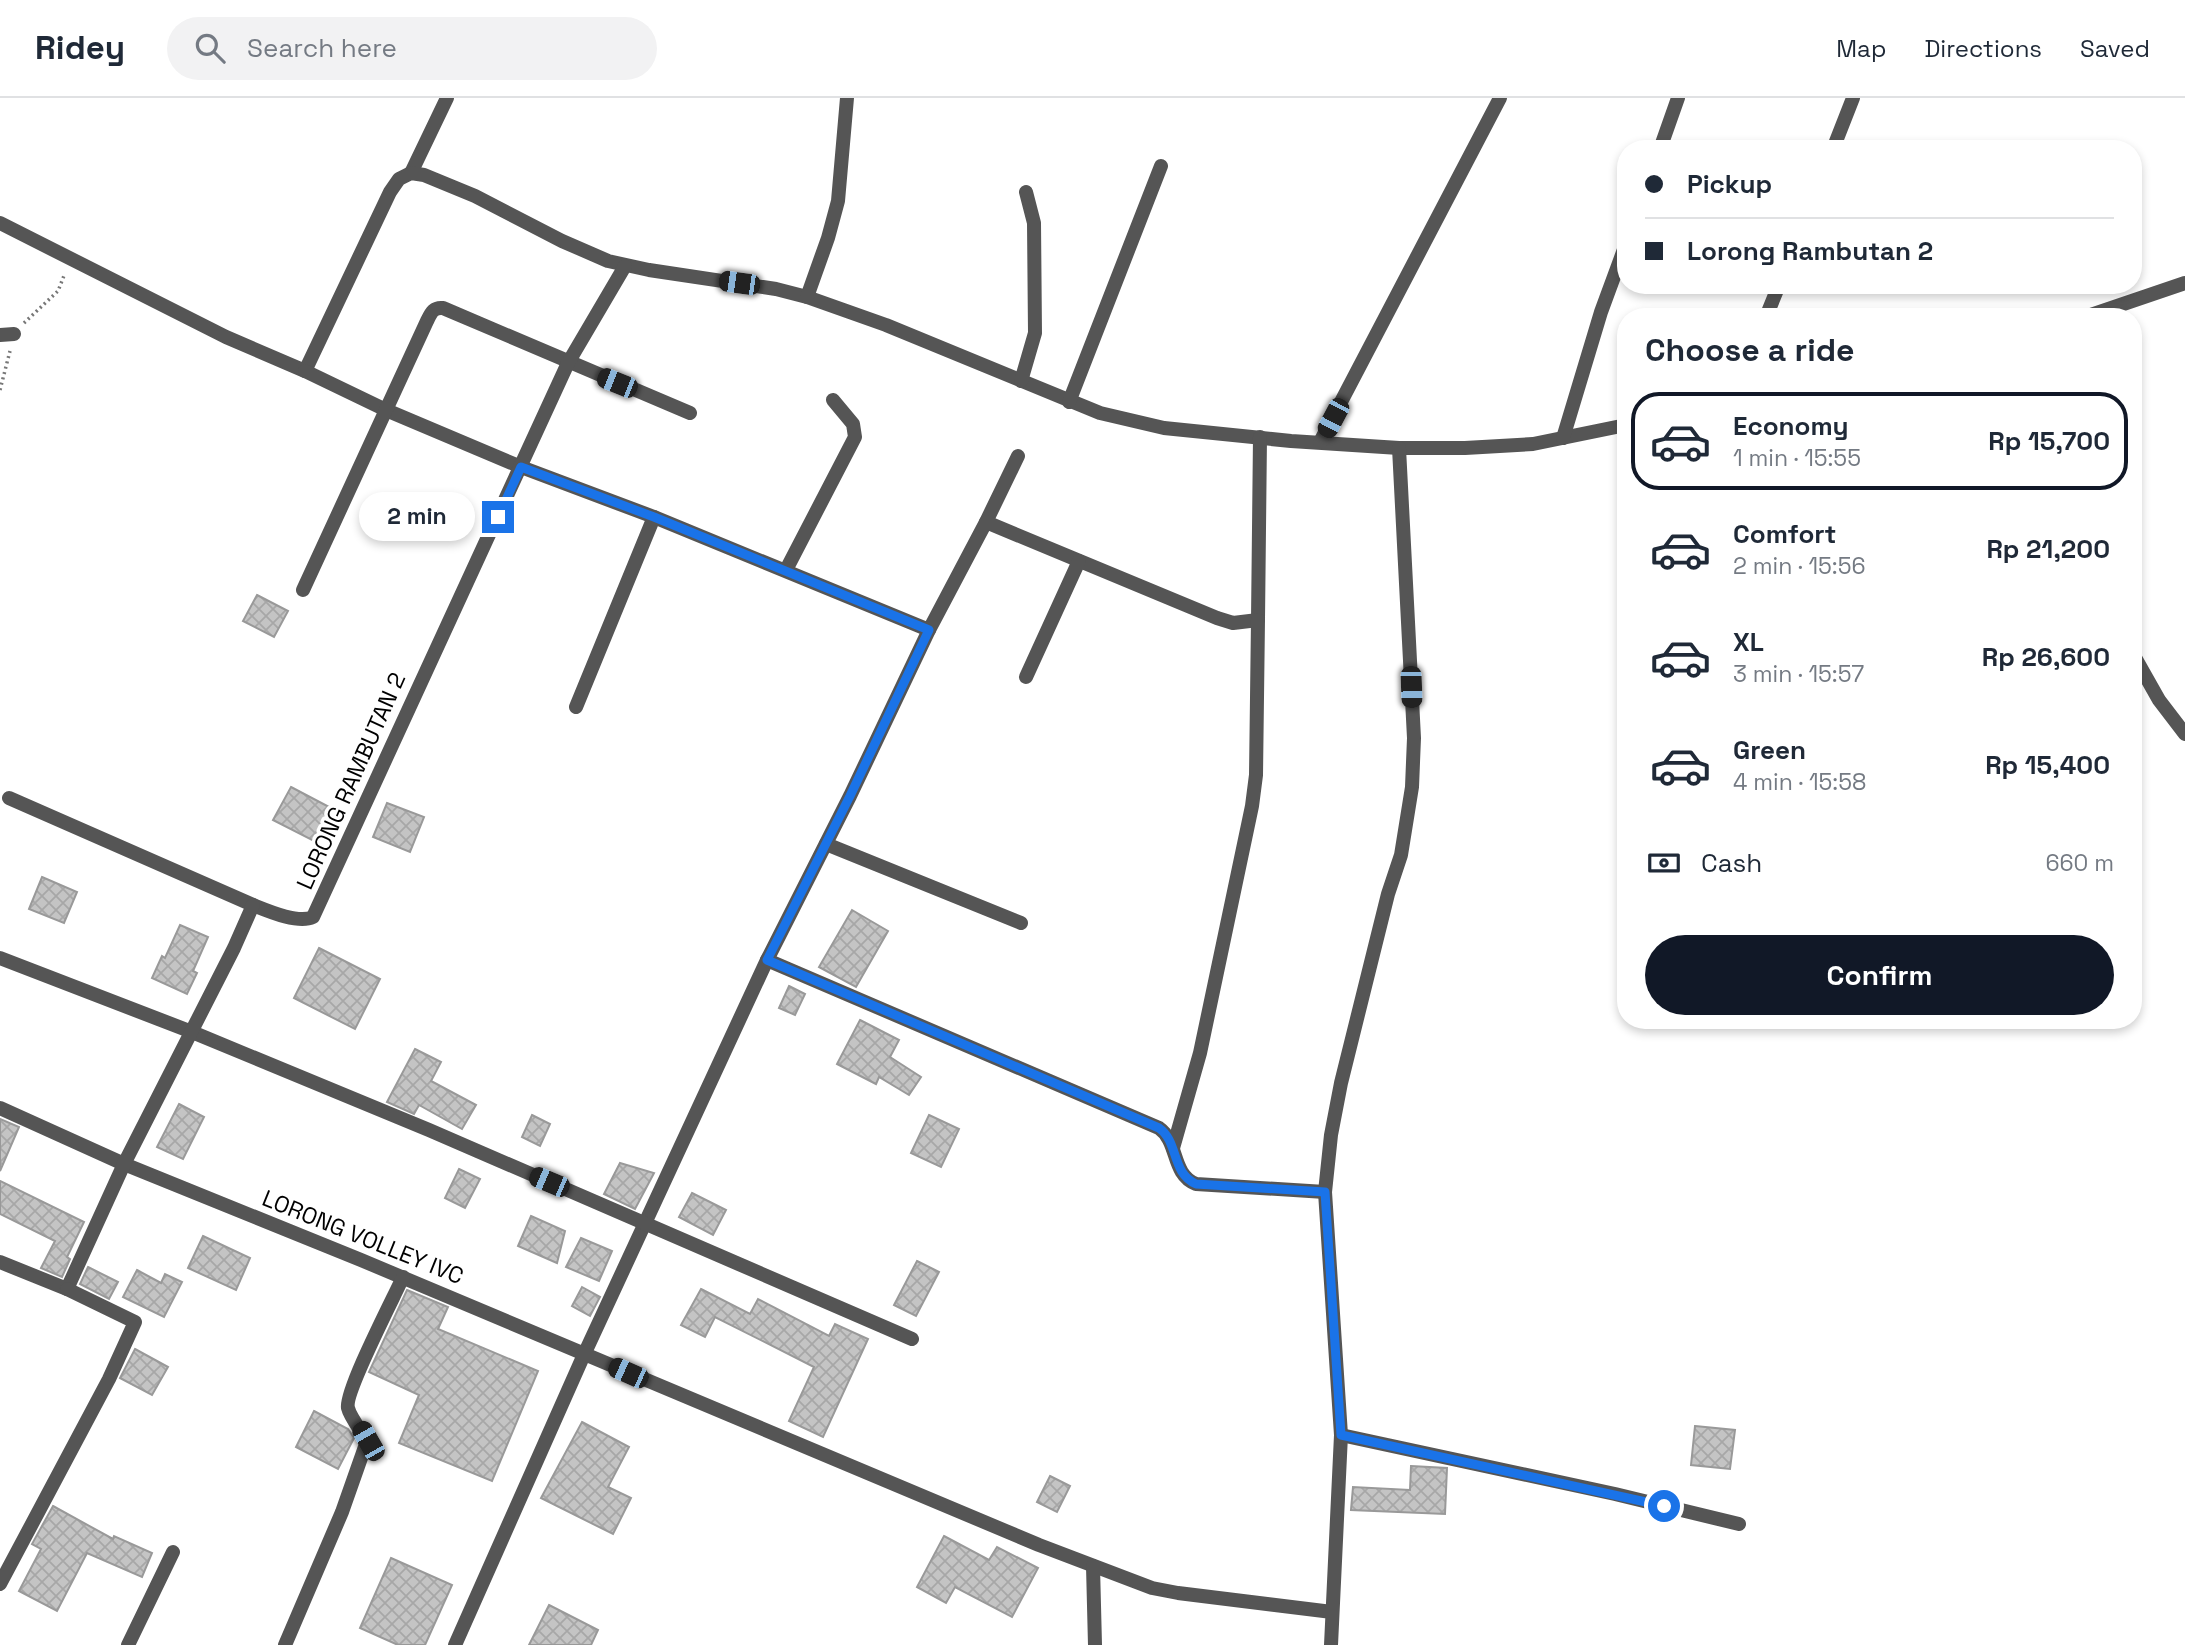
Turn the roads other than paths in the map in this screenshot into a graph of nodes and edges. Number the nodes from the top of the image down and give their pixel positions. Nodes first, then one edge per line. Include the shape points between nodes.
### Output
1 (447, 98) edge
2 (847, 98) edge
3 (1500, 98) edge
4 (1678, 98) edge
5 (1853, 98) edge
6 (1663, 140) edge
7 (1837, 140) edge
8 (1161, 166) dead end
9 (411, 173) junction
10 (1026, 192) dead end
11 (0, 223) edge
12 (625, 266) junction
13 (1617, 268) edge
14 (2185, 283) edge
15 (807, 297) junction
16 (2111, 308) edge
17 (568, 363) junction
18 (305, 371) junction
19 (1021, 381) junction
20 (833, 400) dead end
21 (1069, 401) junction
22 (386, 410) junction
23 (690, 413) dead end
24 (1617, 427) edge
25 (1260, 437) junction
26 (1563, 438) junction
27 (1321, 442) junction
28 (1399, 447) junction
29 (1018, 456) dead end
30 (521, 467) junction
31 (654, 517) junction
32 (986, 522) junction
33 (1079, 561) junction
34 (786, 570) junction
35 (303, 590) dead end
36 (1258, 621) junction
37 (929, 630) junction
38 (2142, 670) edge
39 (1026, 677) dead end
40 (576, 707) dead end
41 (2185, 734) edge
42 (9, 798) dead end
43 (826, 844) junction
44 (253, 905) junction
45 (1021, 923) dead end
46 (0, 958) edge
47 (767, 960) junction
48 (192, 1032) junction
49 (0, 1108) edge
50 (1173, 1148) junction
51 (124, 1164) junction
52 (1325, 1192) junction
53 (646, 1224) junction
54 (0, 1262) edge
55 (403, 1278) junction
56 (67, 1289) junction
57 (912, 1339) dead end
58 (585, 1354) junction
59 (1341, 1435) junction
60 (1739, 1524) dead end
61 (173, 1552) dead end
62 (1093, 1566) junction
63 (0, 1584) edge
64 (1332, 1612) junction
65 (128, 1645) edge
66 (285, 1645) edge
67 (454, 1645) edge
68 (1096, 1645) edge
69 (1331, 1645) edge

1 - 9 street
2 - 15 street via 838,201
3 - 27 street
4 - 6 street
5 - 7 street
8 - 21 street
9 - 12 street via 475,196 580,250
9 - 18 street via 390,191
10 - 19 street via 1034,223 1035,333
11 - 18 street via 226,337
12 - 15 street
12 - 17 street, LORONG RAMBUTAN 2
13 - 26 street
14 - 16 street
15 - 19 street
17 - 22 street via 443,308 436,309 430,313
17 - 23 street
17 - 30 street, LORONG RAMBUTAN 2
18 - 22 street
19 - 21 street
20 - 34 street via 853,424 855,437
21 - 25 street via 1164,428
22 - 30 street
22 - 35 street
24 - 26 street
25 - 27 street
25 - 36 street
26 - 28 street via 1465,448
27 - 28 street
28 - 52 street via 1414,738 1412,787 1401,855 1341,1083
29 - 32 street
30 - 31 street
30 - 44 street, LORONG RAMBUTAN 2 via 316,914 303,920
31 - 34 street
31 - 40 street
32 - 33 street
32 - 37 street
33 - 36 street via 1217,618 1233,623
33 - 39 street
34 - 37 street
36 - 50 street via 1252,806 1200,1053
37 - 43 street
38 - 41 street
42 - 44 street, LORONG RAMBUTAN 2
43 - 45 street
43 - 47 street
44 - 48 street
46 - 48 street
47 - 50 street via 1140,1119 1165,1133
47 - 53 street
48 - 51 street
48 - 53 street
49 - 51 street, LORONG VOLLEY IVC
50 - 52 street via 1183,1175 1196,1184
51 - 55 street, LORONG VOLLEY IVC
51 - 56 street
52 - 59 street
53 - 57 street
53 - 58 street
54 - 56 street
55 - 58 street, LORONG VOLLEY IVC
55 - 66 street via 349,1398 348,1408 368,1441
56 - 63 street via 135,1322
58 - 62 street, LORONG VOLLEY IVC
58 - 67 street
59 - 60 street
59 - 64 street
61 - 65 street
62 - 64 street, LORONG VOLLEY IVC via 1178,1593
62 - 68 street
64 - 69 street

